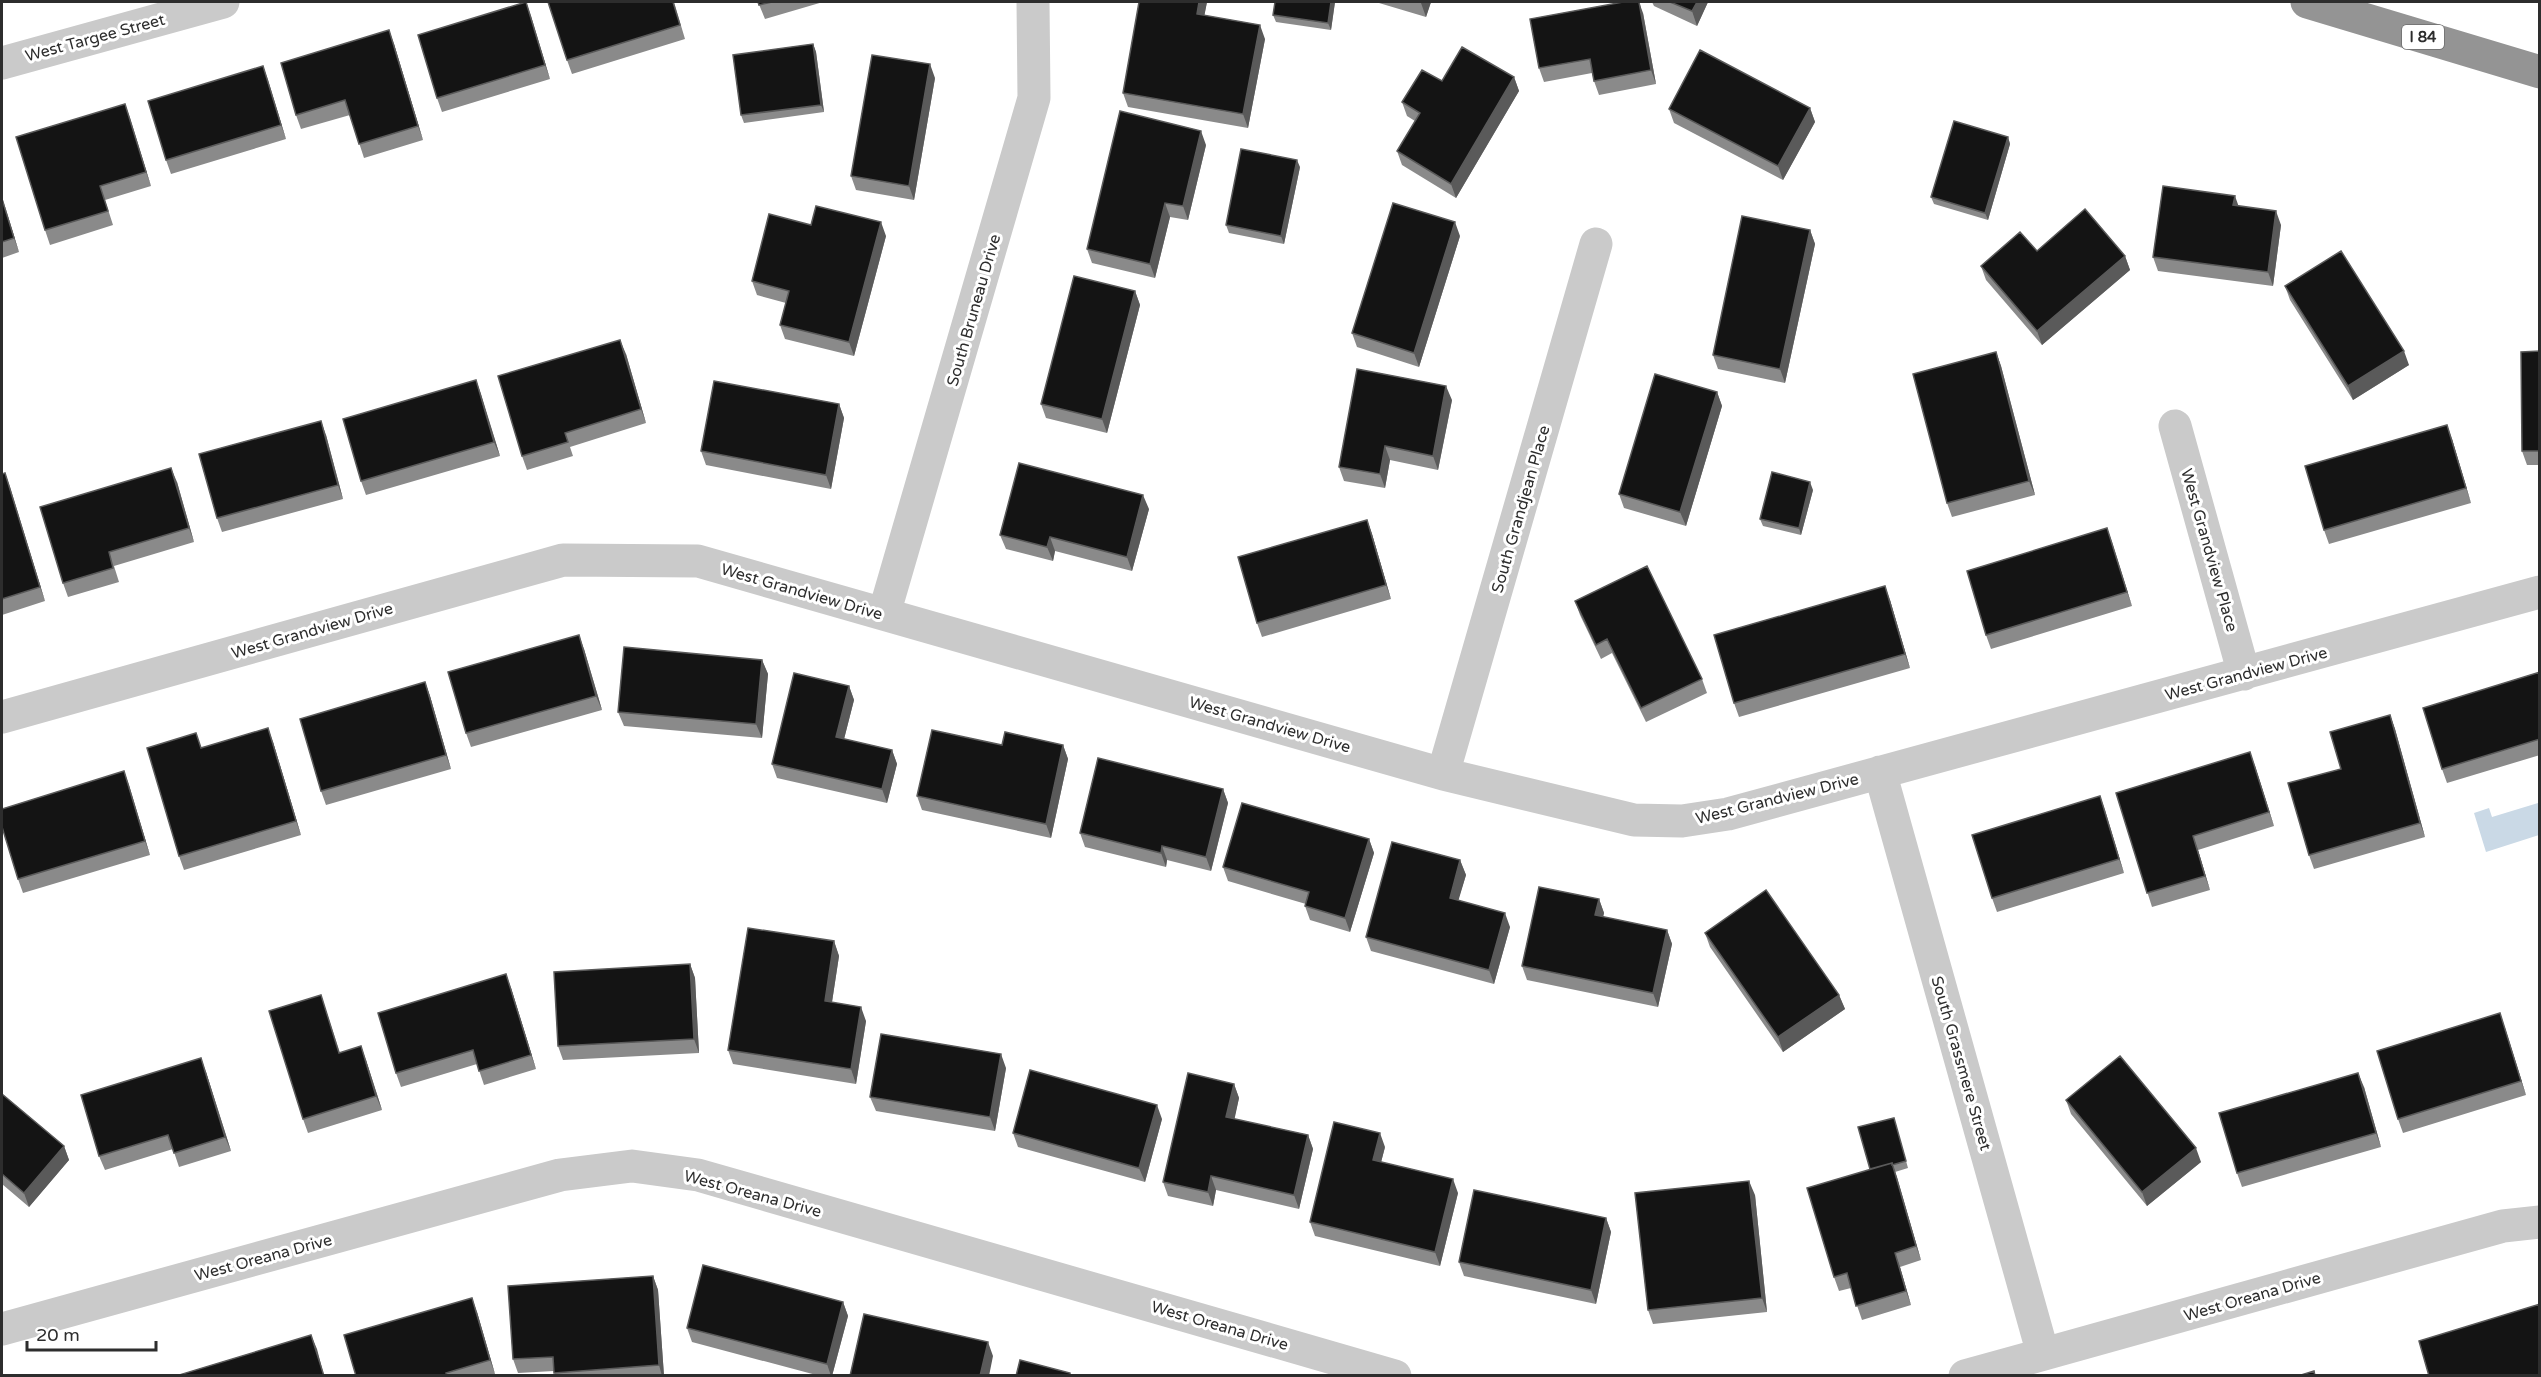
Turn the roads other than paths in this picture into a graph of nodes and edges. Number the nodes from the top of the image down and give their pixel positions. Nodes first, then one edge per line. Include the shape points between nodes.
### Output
1 (223, 2) edge
2 (1033, 2) edge
3 (2307, 2) edge
4 (2, 63) edge
5 (2540, 72) edge
6 (1596, 244) dead end
7 (2175, 426) dead end
8 (2540, 592) edge
9 (884, 614) junction
10 (2244, 674) junction
11 (2, 717) edge
12 (1880, 772) junction
13 (1443, 774) junction
14 (2540, 1222) edge
15 (2, 1329) edge
16 (2043, 1354) junction
17 (1395, 1376) edge
18 (1965, 1376) edge

1 - 4 street, West Targee Street
2 - 9 street, South Bruneau Drive via 1034,98
3 - 5 highway, I 84
6 - 13 street, South Grandjean Place
7 - 10 street, West Grandview Place
8 - 10 street, West Grandview Drive
9 - 11 street, West Grandview Drive via 698,561 563,560
9 - 13 street, West Grandview Drive
10 - 12 street, West Grandview Drive
12 - 13 street, West Grandview Drive via 1728,814 1682,821 1634,820
12 - 16 street, South Grassmere Street
14 - 16 street, West Oreana Drive via 2503,1226
15 - 17 street, West Oreana Drive via 560,1175 632,1166 698,1175
16 - 18 street, West Oreana Drive

